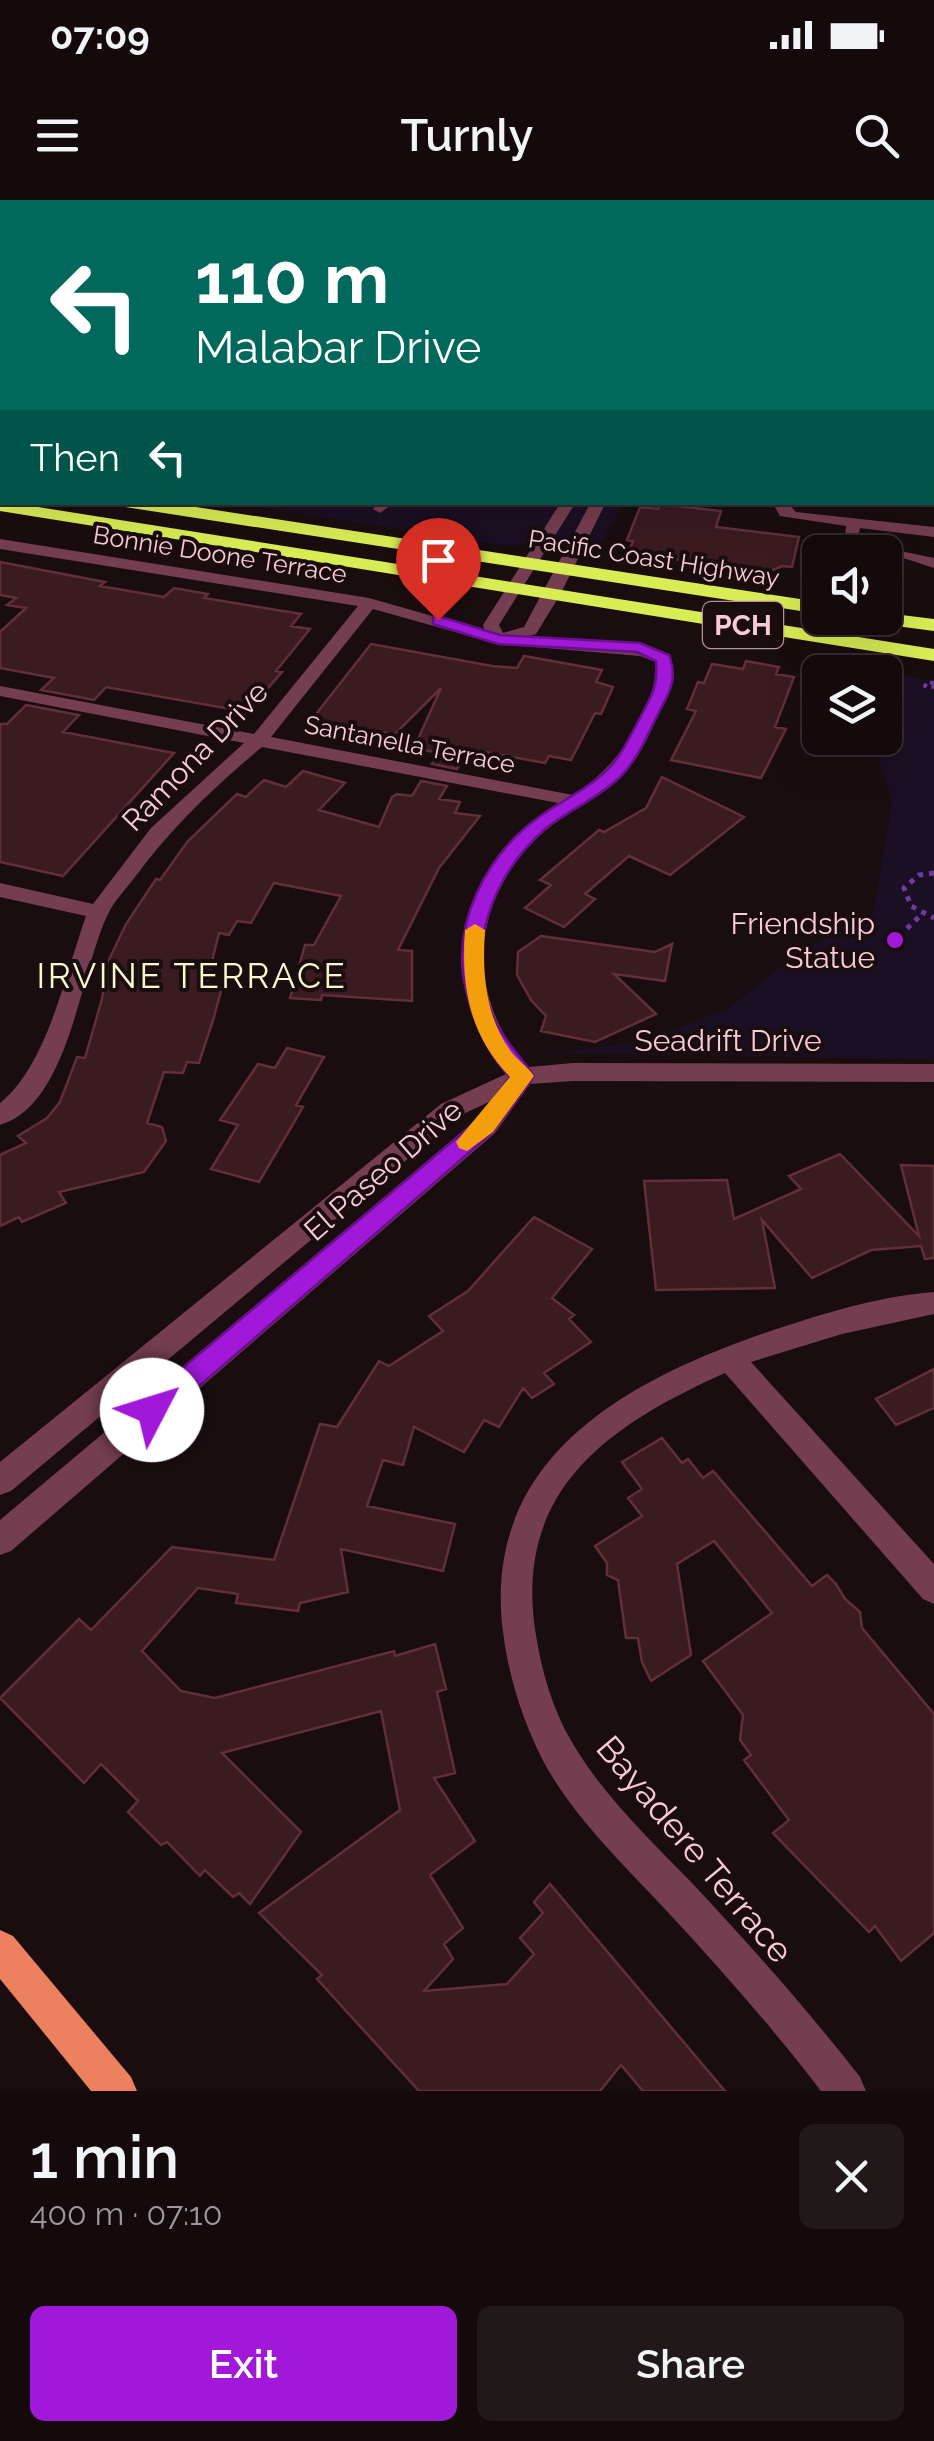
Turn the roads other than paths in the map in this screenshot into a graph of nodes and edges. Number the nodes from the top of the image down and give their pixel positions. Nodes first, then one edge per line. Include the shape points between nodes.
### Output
1 (145, 505) edge
2 (566, 505) edge
3 (598, 505) edge
4 (781, 505) edge
5 (0, 506) edge
6 (854, 522) junction
7 (934, 532) edge
8 (0, 544) edge
9 (934, 563) edge
10 (529, 565) junction
11 (565, 570) junction
12 (514, 590) junction
13 (552, 595) junction
14 (369, 603) junction
15 (802, 605) edge
16 (902, 621) edge
17 (934, 626) edge
18 (498, 639) junction
19 (934, 656) edge
20 (0, 691) edge
21 (258, 741) junction
22 (576, 801) junction
23 (0, 890) edge
24 (98, 912) junction
25 (934, 1073) edge
26 (523, 1076) junction
27 (0, 1116) edge
28 (934, 1303) edge
29 (730, 1359) junction
30 (0, 1481) edge
31 (0, 1540) edge
32 (934, 1588) edge
33 (0, 1948) edge
34 (117, 2091) edge
35 (846, 2091) edge

1 - 10 highway, Pacific Coast Highway / PCH
2 - 10 street
3 - 11 street
4 - 6 street via 795,516
5 - 12 highway, Pacific Coast Highway / PCH
6 - 7 street
6 - 9 street via 849,545
8 - 14 street, Bonnie Doone Terrace
10 - 11 highway, Pacific Coast Highway / PCH
10 - 12 street
11 - 13 street
11 - 15 highway, Pacific Coast Highway / PCH
12 - 13 highway, Pacific Coast Highway / PCH
12 - 18 street via 490,626
13 - 18 street via 530,630
13 - 19 highway, Pacific Coast Highway / PCH
14 - 18 street, Bonnie Doone Terrace
14 - 21 street, Ramona Drive
16 - 17 highway
18 - 22 street, Bonnie Doone Terrace via 640,648 664,659 666,684 627,758
20 - 21 street, Santanella Terrace
21 - 22 street, Santanella Terrace
21 - 24 street, Ramona Drive via 158,832
22 - 26 street via 512,851 478,914 472,976 482,1016 503,1057
23 - 24 street
24 - 27 street, Ramona Drive via 44,1068
25 - 26 street, Seadrift Drive
26 - 30 street, El Paseo Drive via 450,1110
26 - 31 street, El Paseo Drive via 486,1126
28 - 29 street, Bayadere Terrace via 822,1326
29 - 32 street
29 - 35 street, Bayadere Terrace via 652,1394 585,1440 555,1473 530,1510 514,1562 514,1608 525,1667 550,1738 605,1817
33 - 34 main road

